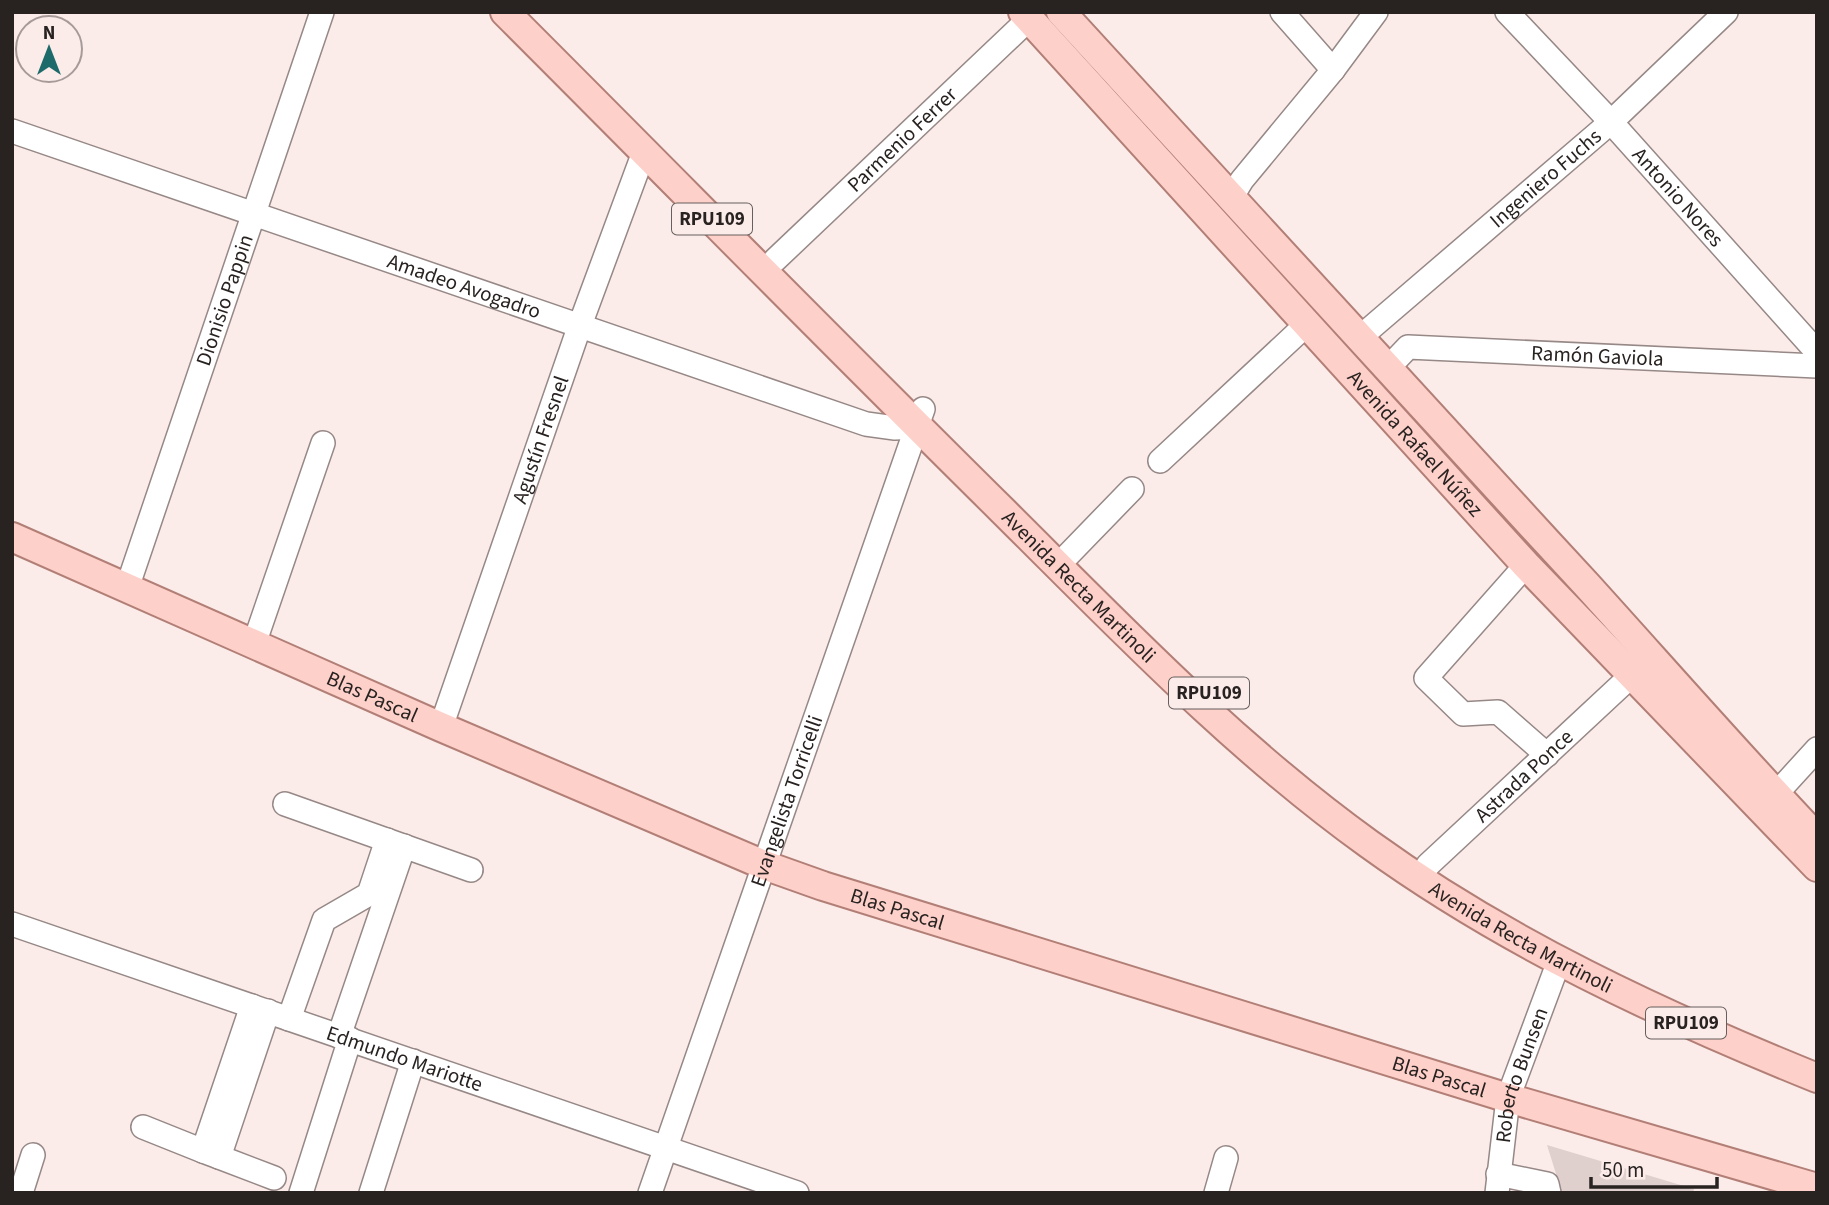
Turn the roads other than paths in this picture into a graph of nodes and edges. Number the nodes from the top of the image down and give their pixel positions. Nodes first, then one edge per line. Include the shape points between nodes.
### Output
1 (322, 12) edge
2 (505, 12) edge
3 (528, 12) edge
4 (1061, 12) edge
5 (1282, 12) edge
6 (1376, 12) edge
7 (1507, 12) edge
8 (1726, 12) edge
9 (1026, 15) edge
10 (1334, 70) junction
11 (1611, 122) junction
12 (12, 131) edge
13 (644, 152) junction
14 (1231, 198) junction
15 (254, 213) junction
16 (1236, 245) junction
17 (775, 260) junction
18 (1383, 320) junction
19 (1307, 324) junction
20 (580, 325) junction
21 (1358, 340) junction
22 (1408, 347) junction
23 (1817, 352) edge
24 (1817, 366) edge
25 (1387, 369) junction
26 (1384, 408) junction
27 (920, 418) junction
28 (323, 443) dead end
29 (1160, 461) dead end
30 (1132, 489) dead end
31 (12, 537) edge
32 (1068, 555) junction
33 (1526, 565) junction
34 (127, 587) junction
35 (254, 644) junction
36 (1631, 676) junction
37 (441, 727) junction
38 (1817, 749) edge
39 (1547, 755) junction
40 (1741, 774) junction
41 (1778, 792) junction
42 (285, 804) dead end
43 (1817, 817) edge
44 (1817, 838) edge
45 (395, 843) junction
46 (764, 865) junction
47 (1817, 867) edge
48 (471, 870) dead end
49 (1424, 872) junction
50 (1817, 891) edge
51 (377, 897) junction
52 (12, 924) edge
53 (1559, 961) junction
54 (270, 1012) junction
55 (344, 1038) junction
56 (413, 1061) junction
57 (1817, 1062) edge
58 (1817, 1078) edge
59 (1508, 1098) junction
60 (144, 1127) dead end
61 (666, 1147) junction
62 (211, 1154) junction
63 (33, 1155) dead end
64 (1226, 1158) dead end
65 (274, 1178) dead end
66 (1497, 1184) edge
67 (1817, 1188) edge
68 (21, 1193) edge
69 (301, 1193) edge
70 (371, 1193) edge
71 (650, 1193) edge
72 (797, 1193) edge
73 (1216, 1193) edge
74 (1549, 1193) edge

1 - 15 street, Dionisio Pappin
2 - 13 main road, Avenida Recta Martinoli / RPU109
3 - 17 main road, Avenida Recta Martinoli / RPU109
4 - 14 main road, Avenida Rafael Núñez
5 - 10 street
6 - 10 street
7 - 11 street, Antonio Nores
8 - 11 street, Ingeniero Fuchs
9 - 16 main road, Avenida Rafael Núñez
9 - 17 street, Parmenio Ferrer
10 - 14 street
11 - 18 street, Ingeniero Fuchs
11 - 23 street, Antonio Nores
12 - 15 street, Amadeo Avogadro
13 - 20 street, Agustín Fresnel
13 - 27 main road, Avenida Recta Martinoli / RPU109
14 - 21 main road, Avenida Rafael Núñez
15 - 20 street, Amadeo Avogadro
15 - 34 street, Dionisio Pappin
16 - 19 main road, Avenida Rafael Núñez
16 - 21 main road via 1262,256 1334,334
17 - 27 main road, Avenida Recta Martinoli / RPU109
18 - 21 street, Ingeniero Fuchs
18 - 22 street
19 - 26 main road, Avenida Rafael Núñez
19 - 29 street
20 - 27 street, Amadeo Avogadro via 866,424 895,428
20 - 37 street, Agustín Fresnel
21 - 25 main road, Avenida Rafael Núñez
22 - 24 street, Ramón Gaviola
22 - 25 street
25 - 26 main road via 1380,384
25 - 40 main road, Avenida Rafael Núñez via 1649,653
26 - 33 main road, Avenida Rafael Núñez
27 - 32 main road, Avenida Recta Martinoli / RPU109 via 991,488 1011,496
27 - 46 street, Evangelista Torricelli
27 - 49 main road, Avenida Recta Martinoli / RPU109 via 1210,715 1326,812
28 - 35 street
30 - 32 street
31 - 34 main road, Blas Pascal
32 - 49 main road, Avenida Recta Martinoli / RPU109 via 1218,702
33 - 36 main road, Avenida Rafael Núñez
33 - 39 street via 1426,678 1463,714 1498,712
34 - 35 main road, Blas Pascal
35 - 37 main road, Blas Pascal
36 - 39 street, Astrada Ponce
36 - 40 main road, Avenida Rafael Núñez
37 - 46 main road, Blas Pascal
38 - 41 street
39 - 49 street, Astrada Ponce
40 - 41 main road, Avenida Rafael Núñez
40 - 47 main road, Avenida Rafael Núñez
40 - 50 main road via 1780,849
41 - 43 main road
41 - 44 main road, Avenida Rafael Núñez
42 - 45 street
45 - 48 street
45 - 51 street
46 - 59 main road, Blas Pascal
46 - 61 street, Evangelista Torricelli
49 - 53 main road, Avenida Recta Martinoli / RPU109 via 1497,927
49 - 57 main road, Avenida Recta Martinoli / RPU109 via 1694,1009
51 - 54 street via 324,920
51 - 55 street
52 - 54 street, Edmundo Mariotte
53 - 58 main road, Avenida Recta Martinoli / RPU109 via 1688,1024
53 - 59 street, Roberto Bunsen
54 - 55 street, Edmundo Mariotte
54 - 62 street
55 - 56 street, Edmundo Mariotte
55 - 69 street
56 - 61 street, Edmundo Mariotte
56 - 70 street
59 - 66 street, Roberto Bunsen
59 - 67 main road, Blas Pascal
60 - 62 street
61 - 71 street, Evangelista Torricelli
61 - 72 street, Edmundo Mariotte
62 - 65 street
63 - 68 street
64 - 73 street
66 - 74 street via 1547,1184

